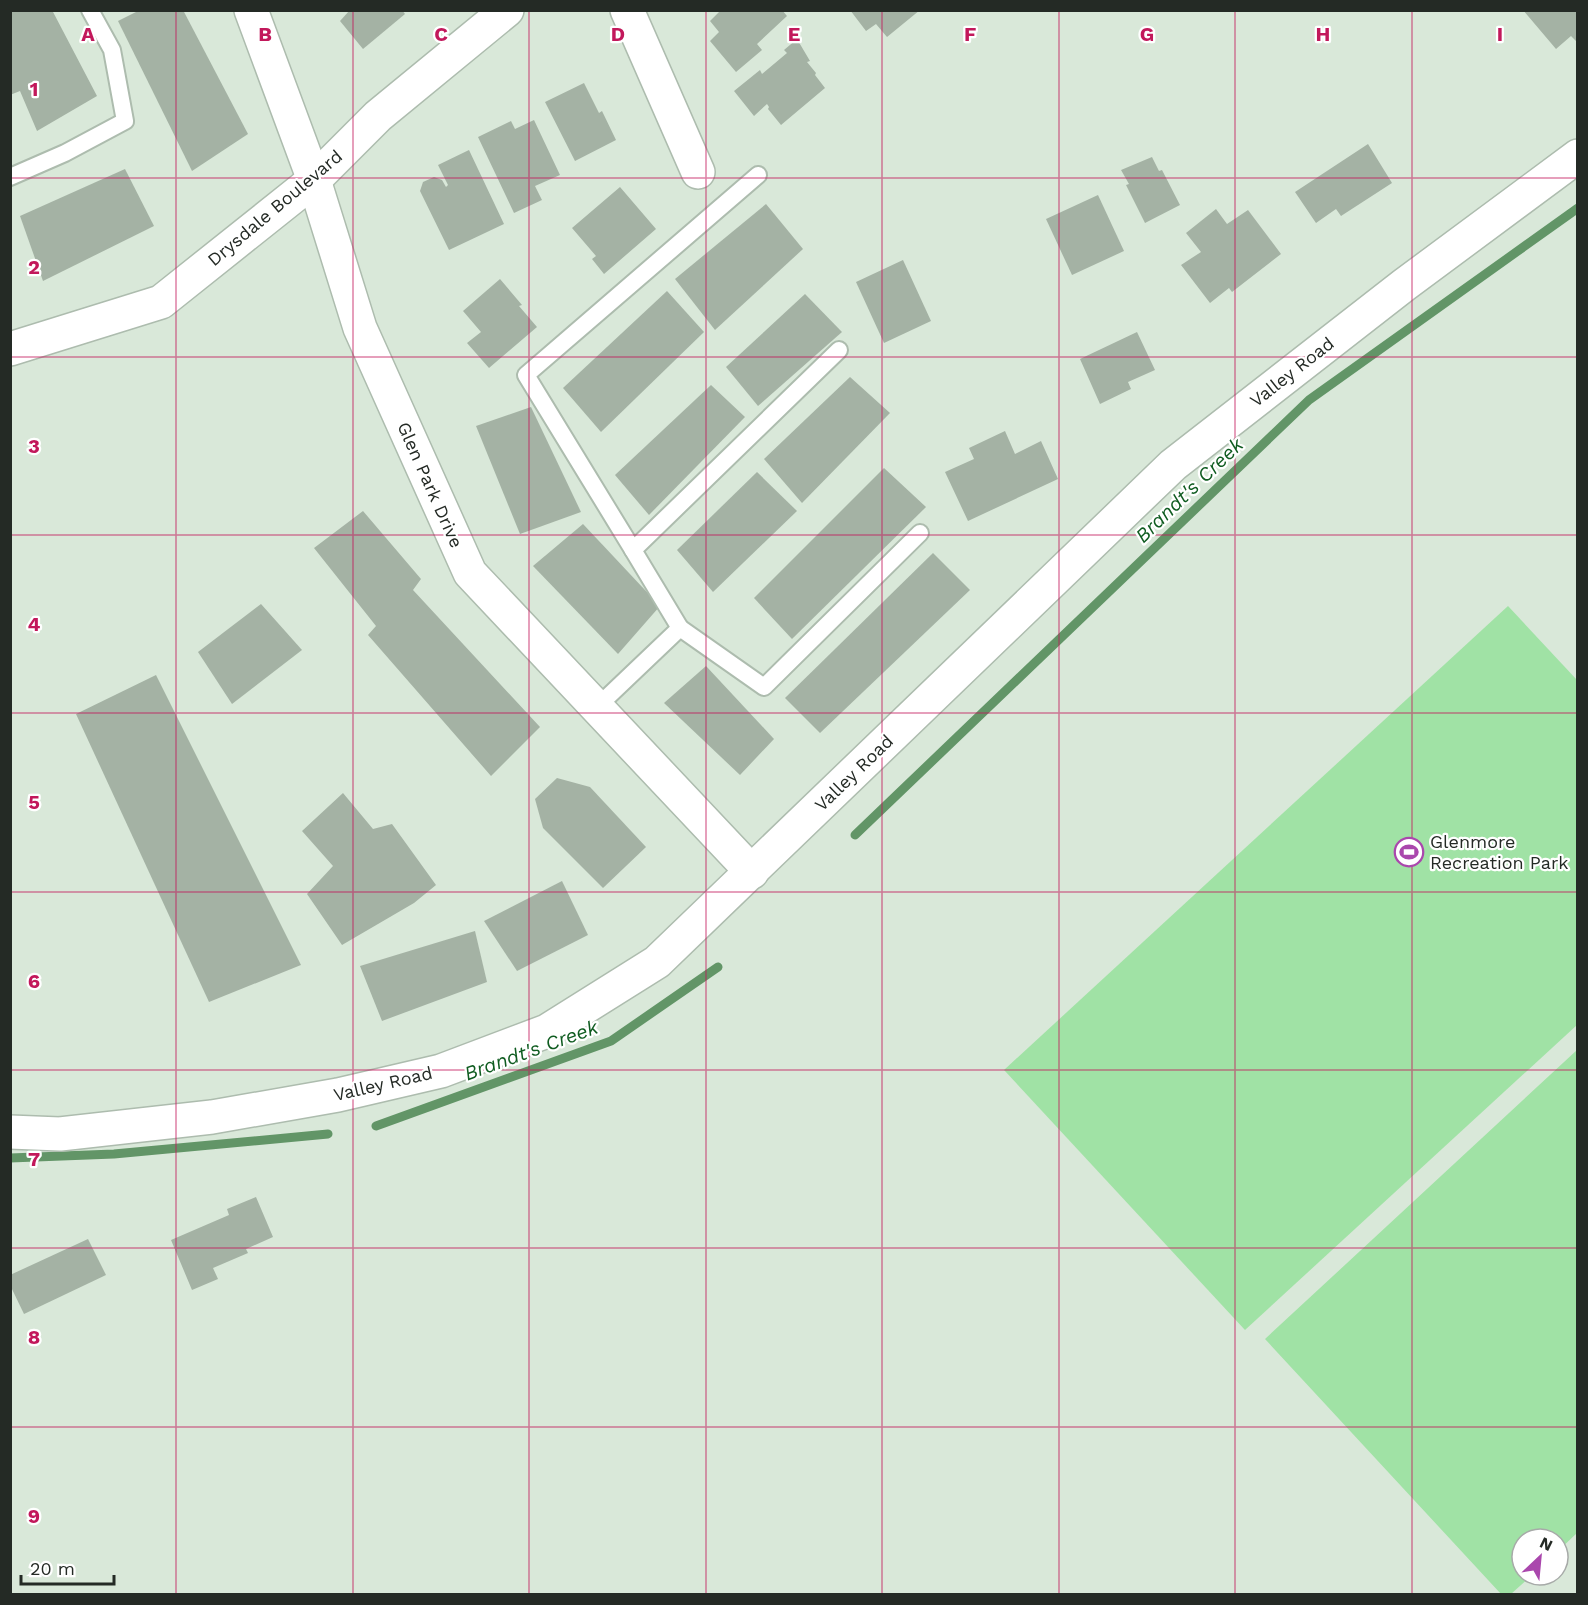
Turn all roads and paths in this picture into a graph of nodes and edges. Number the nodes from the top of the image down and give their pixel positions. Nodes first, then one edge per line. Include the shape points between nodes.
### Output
1 (90, 10) edge
2 (251, 10) edge
3 (507, 10) edge
4 (627, 10) edge
5 (1578, 156) edge
6 (698, 172) dead end
7 (758, 175) dead end
8 (10, 177) edge
9 (314, 180) junction
10 (10, 349) edge
11 (839, 350) dead end
12 (920, 533) dead end
13 (633, 550) junction
14 (680, 628) junction
15 (597, 708) junction
16 (752, 872) junction
17 (10, 1132) edge

1 - 8 lane via 112,50 125,121
2 - 9 street, Glen Park Drive
3 - 9 street, Drysdale Boulevard via 378,116
4 - 6 street
5 - 16 street, Valley Road via 1173,465
7 - 13 lane via 526,375
9 - 10 street, Drysdale Boulevard via 161,302
9 - 15 street, Glen Park Drive via 360,328 470,573
11 - 13 lane
12 - 14 lane via 764,687
13 - 14 lane
14 - 15 lane
15 - 16 street, Glen Park Drive
16 - 17 street, Valley Road via 657,962 548,1031 441,1071 338,1095 212,1117 60,1134

